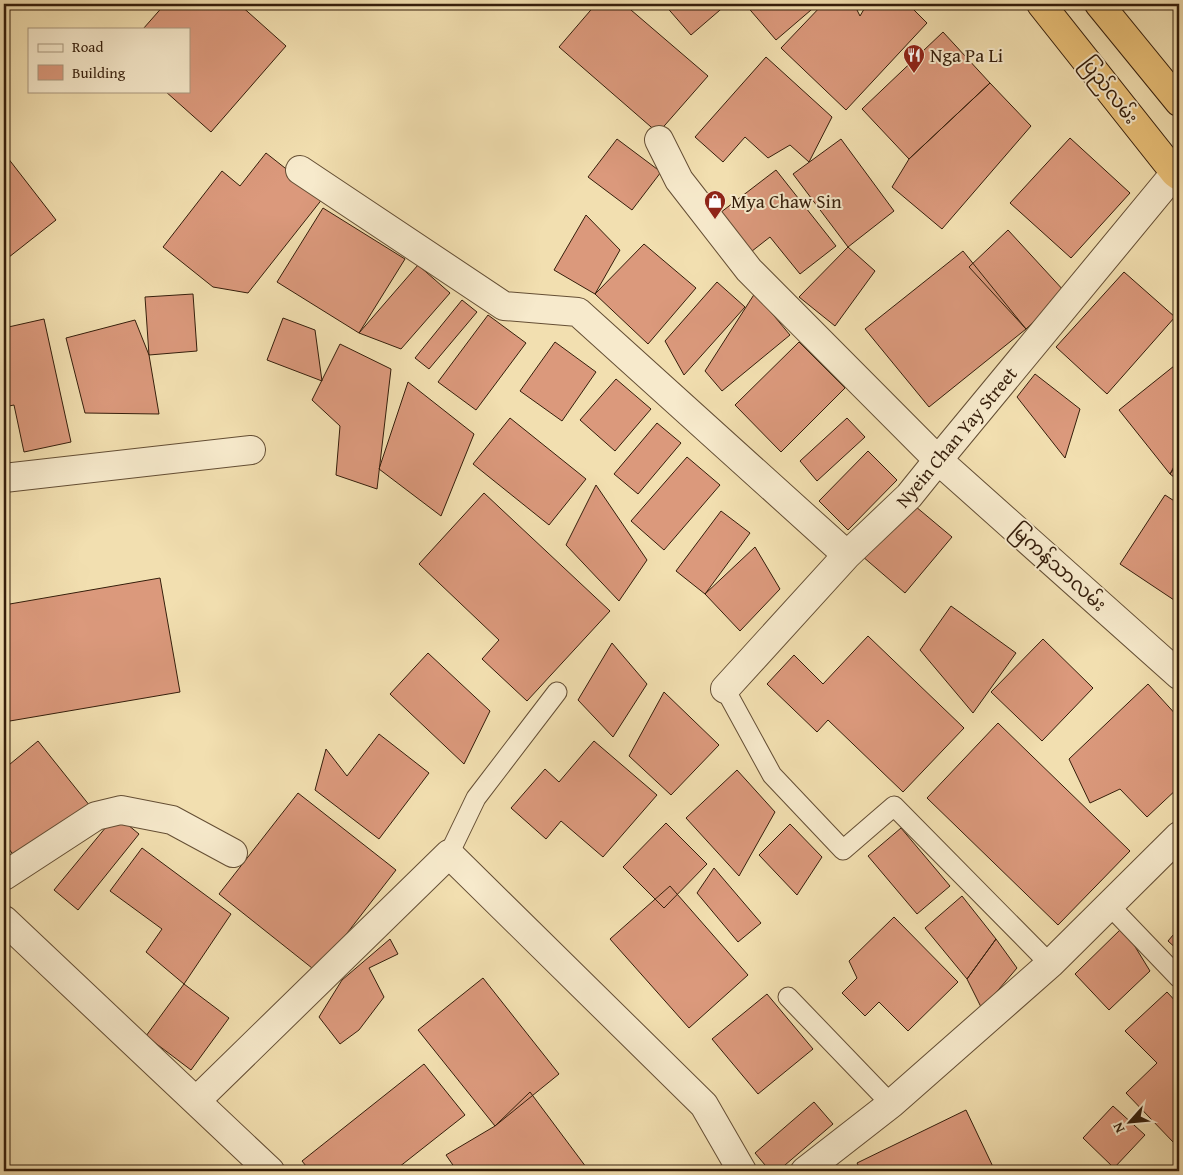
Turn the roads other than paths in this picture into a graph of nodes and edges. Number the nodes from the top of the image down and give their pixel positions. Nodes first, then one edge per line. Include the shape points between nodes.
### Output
1 (1042, 4) edge
2 (1099, 4) edge
3 (1179, 102) edge
4 (659, 140) dead end
5 (300, 170) dead end
6 (1178, 172) edge
7 (251, 450) dead end
8 (938, 460) junction
9 (4, 478) edge
10 (847, 555) junction
11 (1179, 675) edge
12 (724, 689) joint
13 (557, 692) dead end
14 (1179, 836) edge
15 (234, 853) dead end
16 (449, 854) junction
17 (4, 876) edge
18 (1109, 905) junction
19 (4, 920) edge
20 (1050, 964) junction
21 (1179, 978) edge
22 (788, 996) dead end
23 (196, 1100) junction
24 (891, 1104) junction
25 (270, 1171) edge
26 (742, 1171) edge
27 (805, 1171) edge

1 - 6 highway, ပြည်လမ်း
2 - 3 highway
4 - 8 street, မြကန်သာလမ်း via 680,180 749,270
5 - 10 street via 504,306 578,312
6 - 8 street, Nyein Chan Yay Street
7 - 9 street
8 - 10 street, Nyein Chan Yay Street via 910,496
8 - 11 street, မြကန်သာလမ်း
10 - 12 street, Nyein Chan Yay Street
12 - 20 lane via 772,775 843,850 894,806
13 - 16 lane via 476,798
14 - 18 street
15 - 17 street via 172,820 122,810 96,816
16 - 23 street
16 - 26 street via 704,1105
18 - 20 street
18 - 21 lane
19 - 23 street
20 - 24 street
22 - 24 lane
23 - 25 street
24 - 27 street

